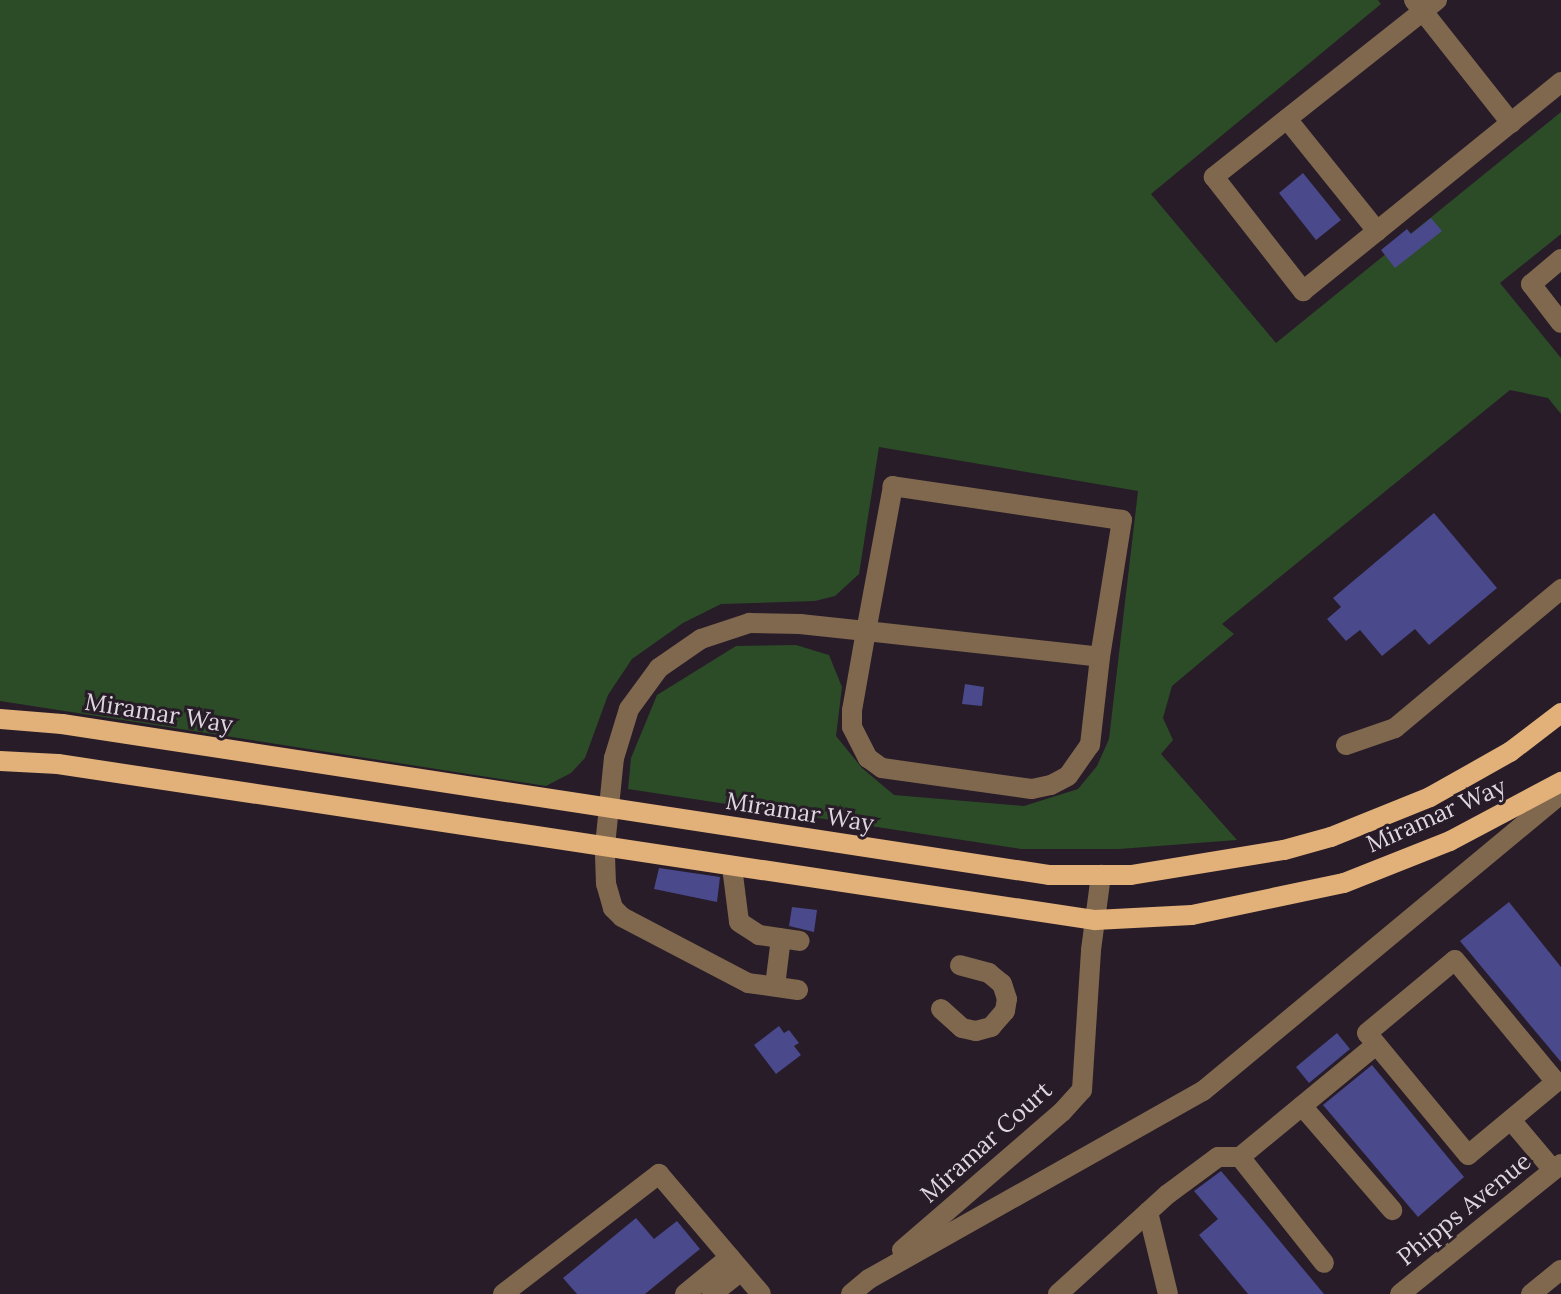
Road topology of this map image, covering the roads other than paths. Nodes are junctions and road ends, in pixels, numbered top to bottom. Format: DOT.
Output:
graph roads {
  1 [pos="1424,4"];
  2 [pos="1561,82"];
  3 [pos="1287,119"];
  4 [pos="1511,123"];
  5 [pos="1377,231"];
  6 [pos="1561,259"];
  7 [pos="1561,323"];
  8 [pos="1561,589"];
  9 [pos="866,631"];
  10 [pos="1100,657"];
  11 [pos="1561,713"];
  12 [pos="0,719"];
  13 [pos="1346,745"];
  14 [pos="0,761"];
  15 [pos="1561,782"];
  16 [pos="1561,794"];
  17 [pos="607,806"];
  18 [pos="605,846"];
  19 [pos="732,867"];
  20 [pos="1101,875"];
  21 [pos="1095,920"];
  22 [pos="960,965"];
  23 [pos="775,986"];
  24 [pos="798,990"];
  25 [pos="941,1009"];
  26 [pos="1376,1045"];
  27 [pos="1302,1106"];
  28 [pos="1511,1120"];
  29 [pos="1240,1157"];
  30 [pos="1557,1167"];
  31 [pos="1392,1210"];
  32 [pos="1148,1212"];
  33 [pos="1324,1263"];
  34 [pos="1561,1270"];
  35 [pos="744,1278"];
  36 [pos="875,1287"];
  37 [pos="503,1294"];
  38 [pos="685,1294"];
  39 [pos="697,1294"];
  40 [pos="712,1294"];
  41 [pos="851,1294"];
  42 [pos="1058,1294"];
  43 [pos="1168,1294"];
  44 [pos="1400,1294"];
  45 [pos="1531,1294"];
  1 -- 3 [label="street"];
  1 -- 4 [label="street"];
  2 -- 4 [label="street"];
  3 -- 5 [label="street"];
  3 -- 5 [label="street"];
  4 -- 5 [label="street"];
  6 -- 7 [label="street"];
  8 -- 13 [label="street"];
  9 -- 10 [label="street"];
  9 -- 10 [label="street"];
  9 -- 10 [label="street"];
  9 -- 17 [label="street"];
  11 -- 20 [label="main road, Miramar Way"];
  12 -- 17 [label="main road, Miramar Way"];
  14 -- 18 [label="main road, Miramar Way"];
  15 -- 21 [label="main road, Miramar Way"];
  16 -- 36 [label="street, Miramar Way"];
  17 -- 18 [label="street"];
  17 -- 20 [label="main road, Miramar Way"];
  18 -- 19 [label="main road, Miramar Way"];
  18 -- 23 [label="street"];
  19 -- 21 [label="main road, Miramar Way"];
  19 -- 23 [label="street"];
  20 -- 21 [label="street, Miramar Court"];
  21 -- 36 [label="street, Miramar Court"];
  22 -- 25 [label="street"];
  23 -- 24 [label="street"];
  26 -- 27 [label="street"];
  26 -- 28 [label="street"];
  26 -- 28 [label="street"];
  27 -- 29 [label="street"];
  27 -- 31 [label="street"];
  28 -- 30 [label="street"];
  29 -- 32 [label="street"];
  29 -- 33 [label="street"];
  30 -- 44 [label="street, Phipps Avenue"];
  32 -- 42 [label="street"];
  32 -- 43 [label="street"];
  34 -- 45 [label="street"];
  35 -- 37 [label="street"];
  35 -- 38 [label="street"];
  35 -- 39 [label="street"];
  35 -- 40 [label="street"];
  36 -- 41 [label="street, Miramar Way"];
}
